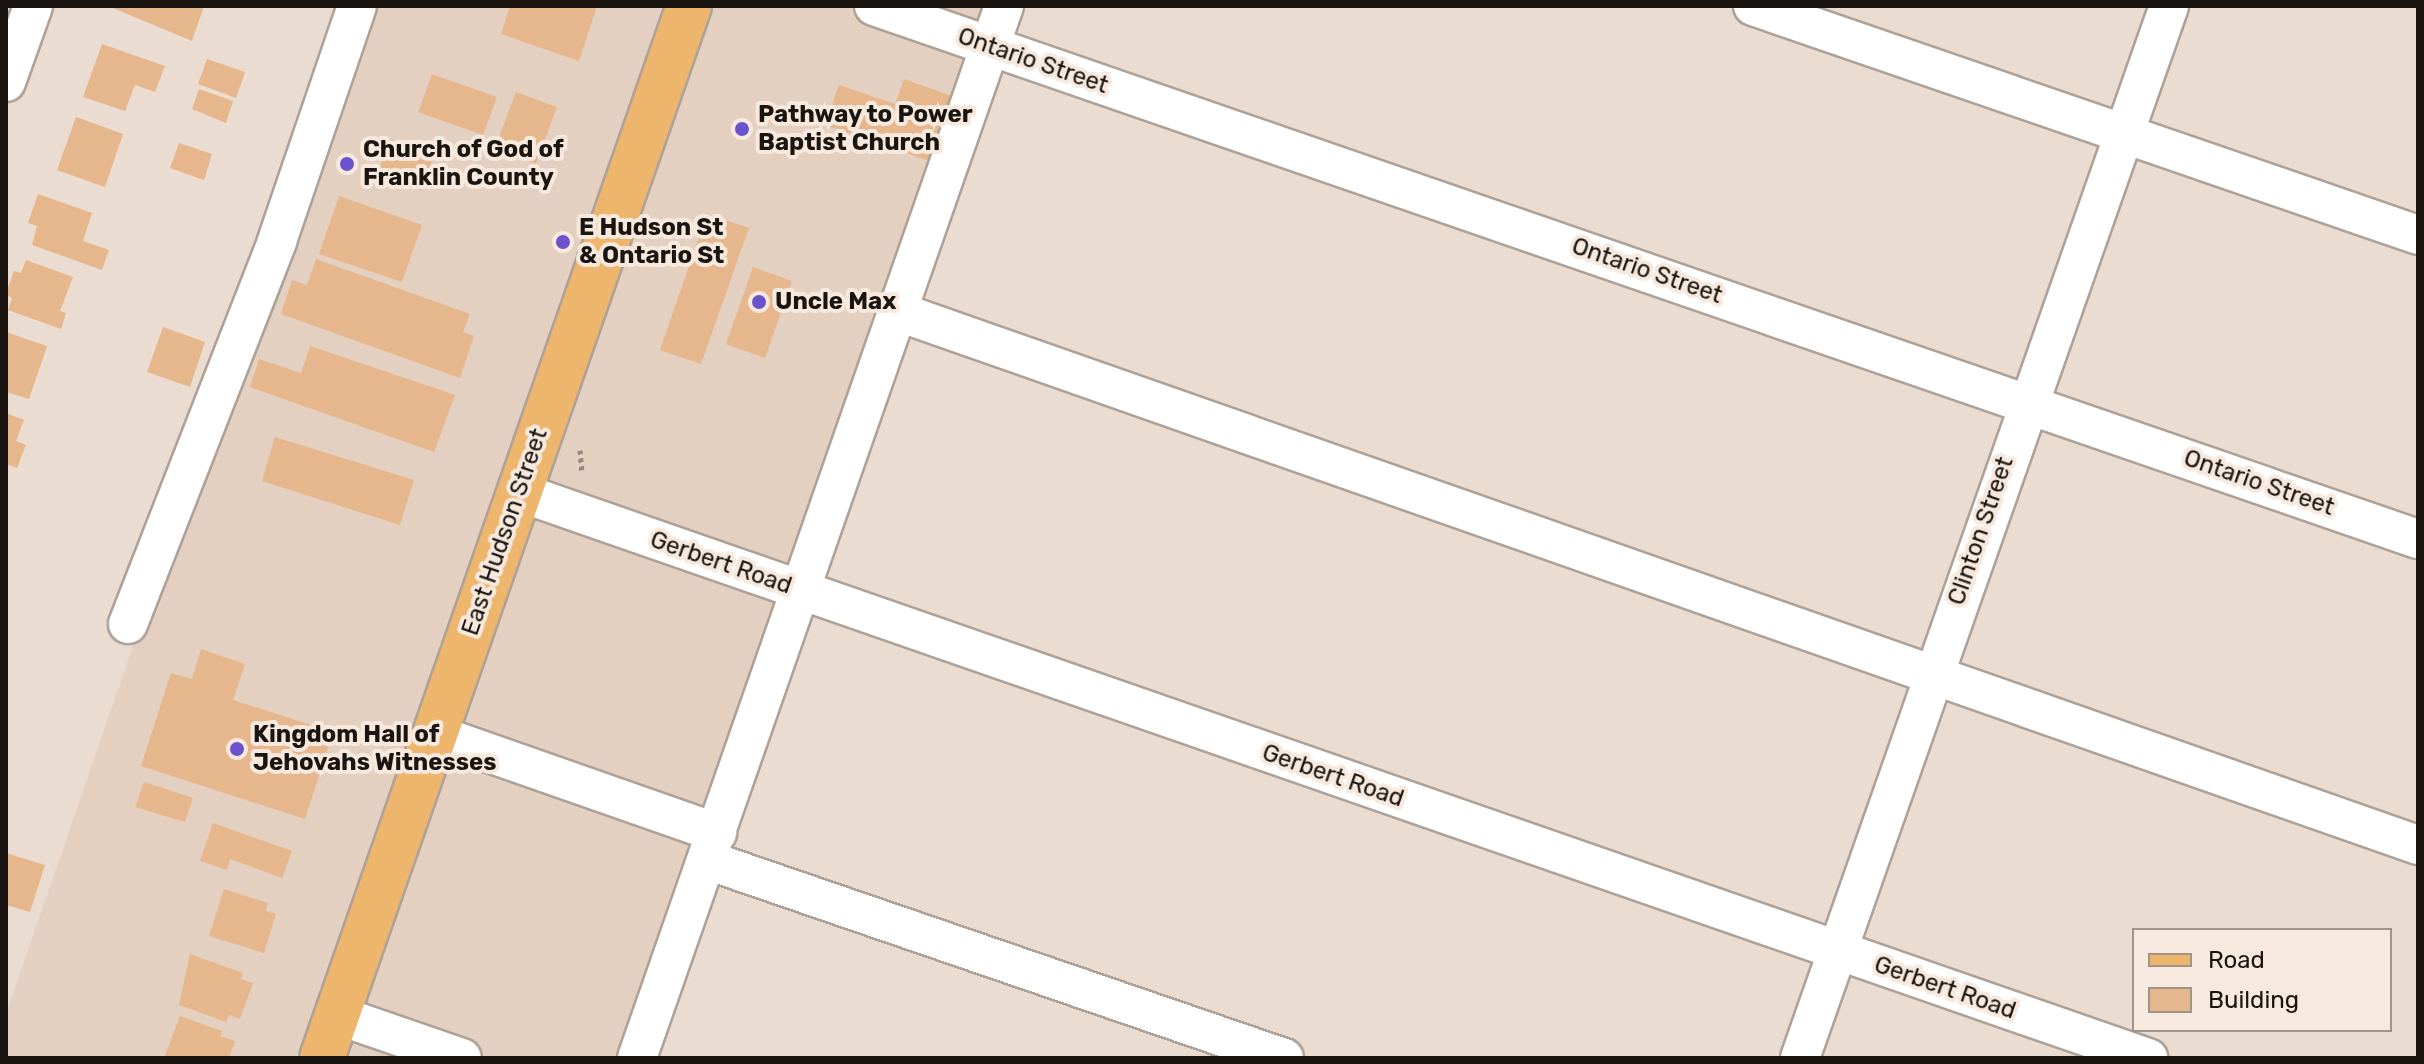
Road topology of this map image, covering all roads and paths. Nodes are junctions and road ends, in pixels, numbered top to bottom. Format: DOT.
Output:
graph roads {
  1 [pos="33,6"];
  2 [pos="357,6"];
  3 [pos="689,6"];
  4 [pos="874,6"];
  5 [pos="1004,6"];
  6 [pos="1753,6"];
  7 [pos="2169,6"];
  8 [pos="990,47"];
  9 [pos="6,82"];
  10 [pos="2127,134"];
  11 [pos="2418,235"];
  12 [pos="899,312"];
  13 [pos="2027,402"];
  14 [pos="519,492"];
  15 [pos="2418,539"];
  16 [pos="803,592"];
  17 [pos="128,624"];
  18 [pos="1930,675"];
  19 [pos="435,734"];
  20 [pos="2418,845"];
  21 [pos="712,847"];
  22 [pos="1837,951"];
  23 [pos="337,1015"];
  24 [pos="322,1058"];
  25 [pos="462,1058"];
  26 [pos="637,1058"];
  27 [pos="1284,1058"];
  28 [pos="1800,1058"];
  29 [pos="2148,1058"];
  1 -- 9 [label="street"];
  2 -- 17 [label="street"];
  3 -- 14 [label="main road, East Hudson Street"];
  4 -- 8 [label="street, Ontario Street"];
  5 -- 8 [label="street"];
  6 -- 10 [label="street"];
  7 -- 10 [label="street, Clinton Street"];
  8 -- 12 [label="street"];
  8 -- 13 [label="street, Ontario Street"];
  10 -- 11 [label="street"];
  10 -- 13 [label="street, Clinton Street"];
  12 -- 16 [label="street"];
  12 -- 18 [label="street"];
  13 -- 15 [label="street, Ontario Street"];
  13 -- 18 [label="street, Clinton Street"];
  14 -- 16 [label="street, Gerbert Road"];
  14 -- 19 [label="main road, East Hudson Street"];
  16 -- 21 [label="street"];
  16 -- 22 [label="street, Gerbert Road"];
  18 -- 20 [label="street"];
  18 -- 22 [label="street, Clinton Street"];
  19 -- 21 [label="street"];
  19 -- 23 [label="main road, East Hudson Street"];
  21 -- 26 [label="street"];
  21 -- 27 [label="street"];
  22 -- 28 [label="street, Clinton Street"];
  22 -- 29 [label="street, Gerbert Road"];
  23 -- 24 [label="main road, East Hudson Street"];
  23 -- 25 [label="street"];
}
